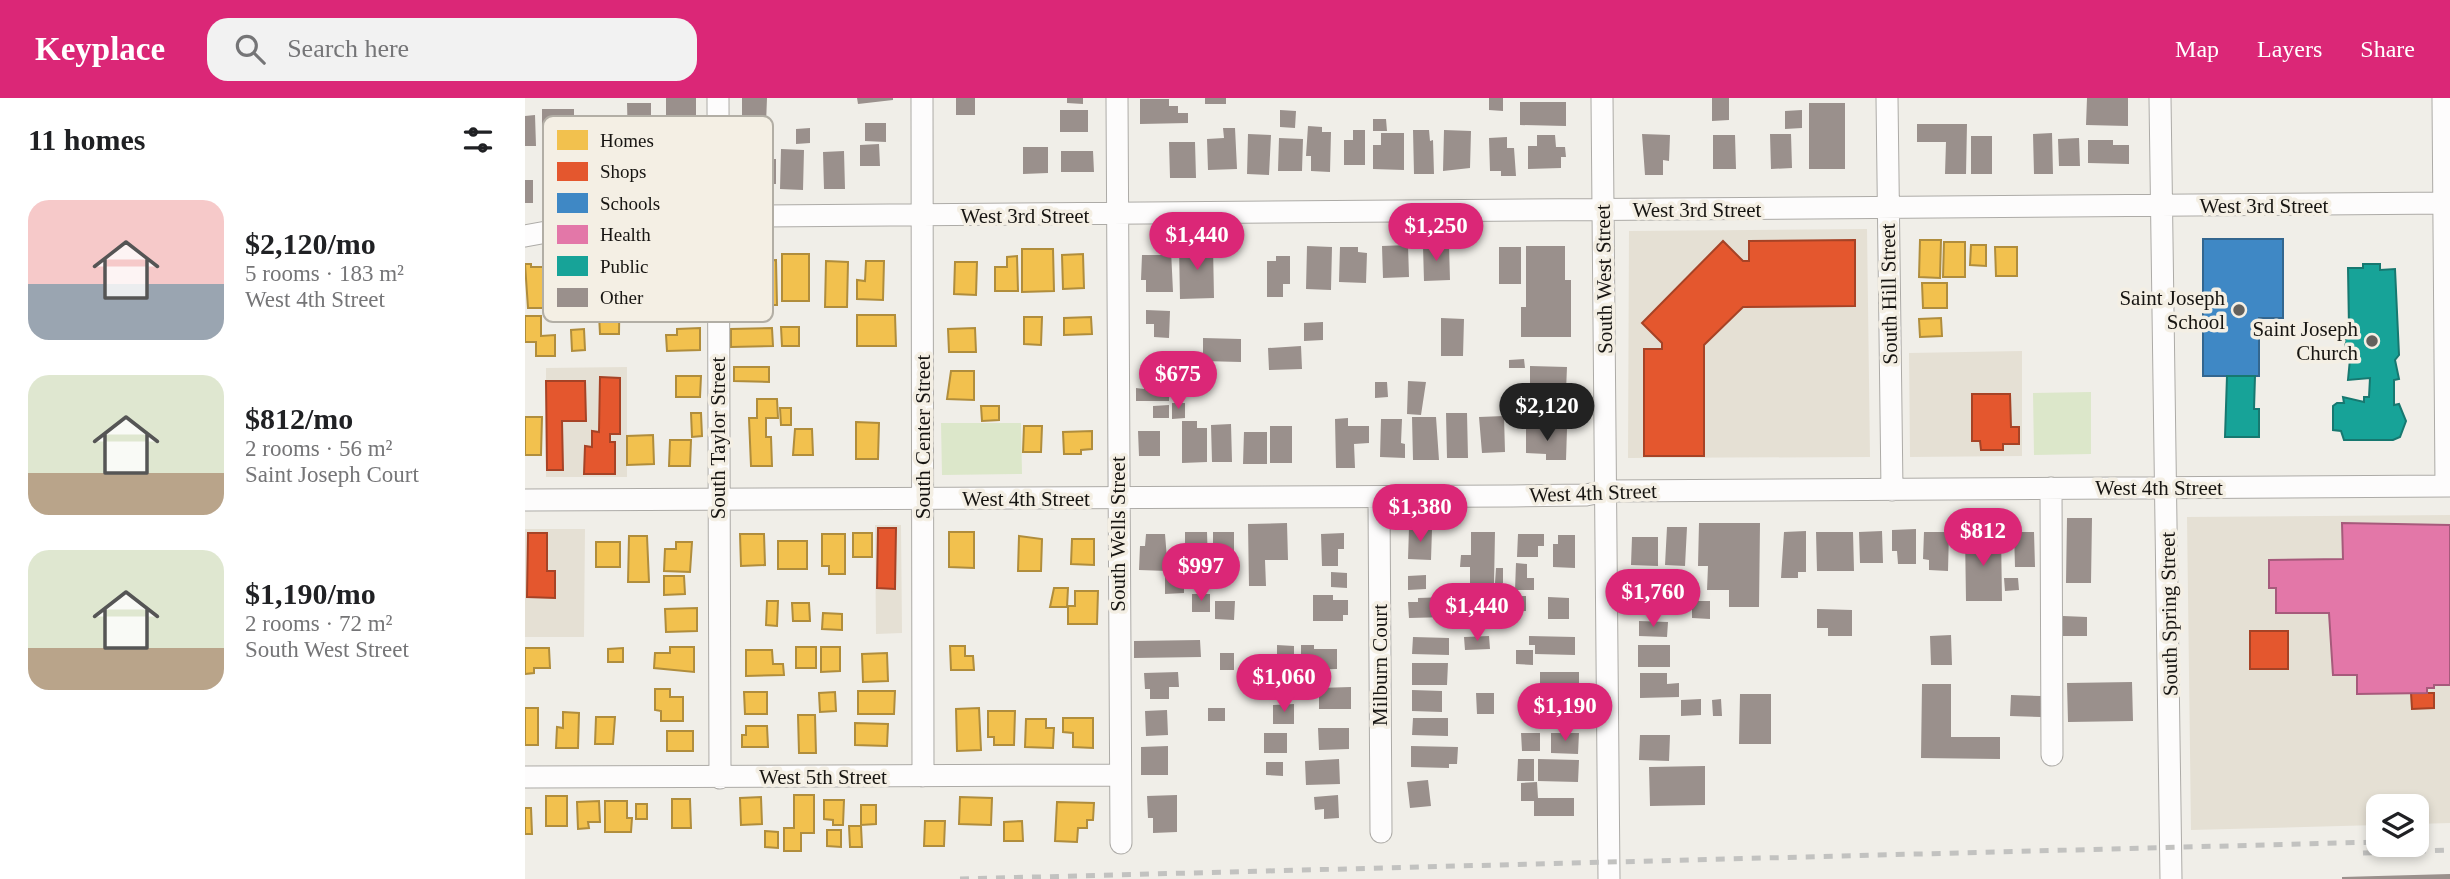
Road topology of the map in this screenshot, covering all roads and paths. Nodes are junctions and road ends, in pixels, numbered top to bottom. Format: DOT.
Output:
graph roads {
  1 [pos="718,98"];
  2 [pos="922,98"];
  3 [pos="1117,98"];
  4 [pos="1602,98"];
  5 [pos="1887,98"];
  6 [pos="2160,98"];
  7 [pos="2443,98"];
  8 [pos="718,116"];
  9 [pos="2448,204"];
  10 [pos="2161,206"];
  11 [pos="1888,208"];
  12 [pos="1604,210"];
  13 [pos="1116,215"];
  14 [pos="773,217"];
  15 [pos="923,217"];
  16 [pos="543,233"];
  17 [pos="525,236"];
  18 [pos="717,322"];
  19 [pos="2448,486"];
  20 [pos="2051,488"];
  21 [pos="2168,488"];
  22 [pos="1892,489"];
  23 [pos="1606,491"];
  24 [pos="1379,497"];
  25 [pos="718,499"];
  26 [pos="923,499"];
  27 [pos="1119,499"];
  28 [pos="525,500"];
  29 [pos="2052,755"];
  30 [pos="1120,775"];
  31 [pos="923,776"];
  32 [pos="525,777"];
  33 [pos="720,778"];
  34 [pos="1381,832"];
  35 [pos="1121,843"];
  36 [pos="1609,879"];
  37 [pos="2171,879"];
  1 -- 8 [label="street, South Taylor Street"];
  2 -- 15 [label="street, South Center Street"];
  3 -- 13 [label="street, South Wells Street"];
  4 -- 12 [label="street, South West Street"];
  5 -- 11 [label="street, South Hill Street"];
  6 -- 10 [label="street, South Spring Street"];
  7 -- 9 [label="street"];
  9 -- 10 [label="street, West 3rd Street"];
  9 -- 19 [label="street"];
  10 -- 11 [label="street, West 3rd Street"];
  10 -- 21 [label="street, South Spring Street"];
  11 -- 12 [label="street, West 3rd Street"];
  11 -- 22 [label="street, South Hill Street"];
  12 -- 13 [label="street, West 3rd Street"];
  12 -- 23 [label="street, South West Street"];
  13 -- 15 [label="street, West 3rd Street"];
  13 -- 27 [label="street, South Wells Street"];
  14 -- 15 [label="street, West 3rd Street"];
  15 -- 26 [label="street, South Center Street"];
  16 -- 17 [label="street, West 3rd Street"];
  18 -- 25 [label="street, South Taylor Street"];
  19 -- 21 [label="street, West 4th Street"];
  20 -- 21 [label="street, West 4th Street"];
  20 -- 22 [label="street, West 4th Street"];
  20 -- 29 [label="street"];
  21 -- 37 [label="street, South Spring Street"];
  22 -- 23 [label="street, West 4th Street"];
  23 -- 24 [label="street, West 4th Street"];
  23 -- 36 [label="street, South West Street"];
  24 -- 27 [label="street, West 4th Street"];
  24 -- 34 [label="street, Milburn Court"];
  25 -- 26 [label="street, West 4th Street"];
  25 -- 28 [label="street, West 4th Street"];
  25 -- 33 [label="street, South Taylor Street"];
  26 -- 27 [label="street, West 4th Street"];
  26 -- 31 [label="street, South Center Street"];
  27 -- 30 [label="street, South Wells Street"];
  30 -- 31 [label="street, West 5th Street"];
  30 -- 35 [label="street, South Wells Street"];
  31 -- 33 [label="street, West 5th Street"];
  32 -- 33 [label="street, West 5th Street"];
}
